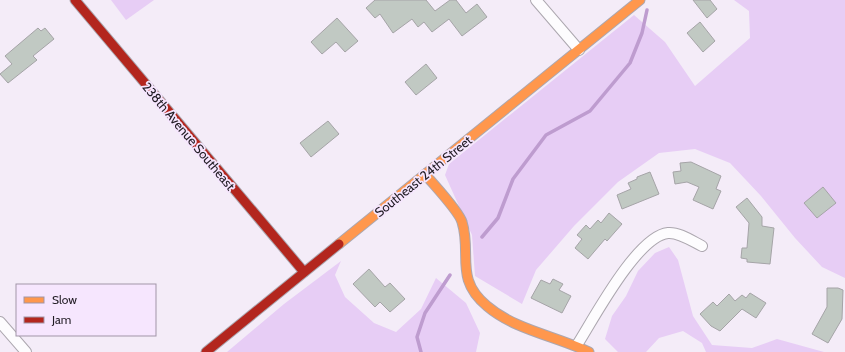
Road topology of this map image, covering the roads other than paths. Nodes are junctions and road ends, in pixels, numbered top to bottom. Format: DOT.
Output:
graph roads {
  1 [pos="75,0"];
  2 [pos="536,0"];
  3 [pos="640,0"];
  4 [pos="579,50"];
  5 [pos="425,174"];
  6 [pos="702,246"];
  7 [pos="304,272"];
  8 [pos="0,322"];
  9 [pos="577,345"];
  10 [pos="26,352"];
  11 [pos="206,352"];
  12 [pos="588,352"];
  1 -- 7 [label="street, 238th Avenue Southeast"];
  2 -- 4 [label="street"];
  3 -- 4 [label="street, Southeast 24th Street"];
  4 -- 5 [label="street, Southeast 24th Street"];
  5 -- 7 [label="street, Southeast 24th Street"];
  5 -- 9 [label="street"];
  6 -- 9 [label="street"];
  7 -- 11 [label="street, Southeast 24th Street"];
  8 -- 10 [label="street"];
  9 -- 12 [label="street"];
}
